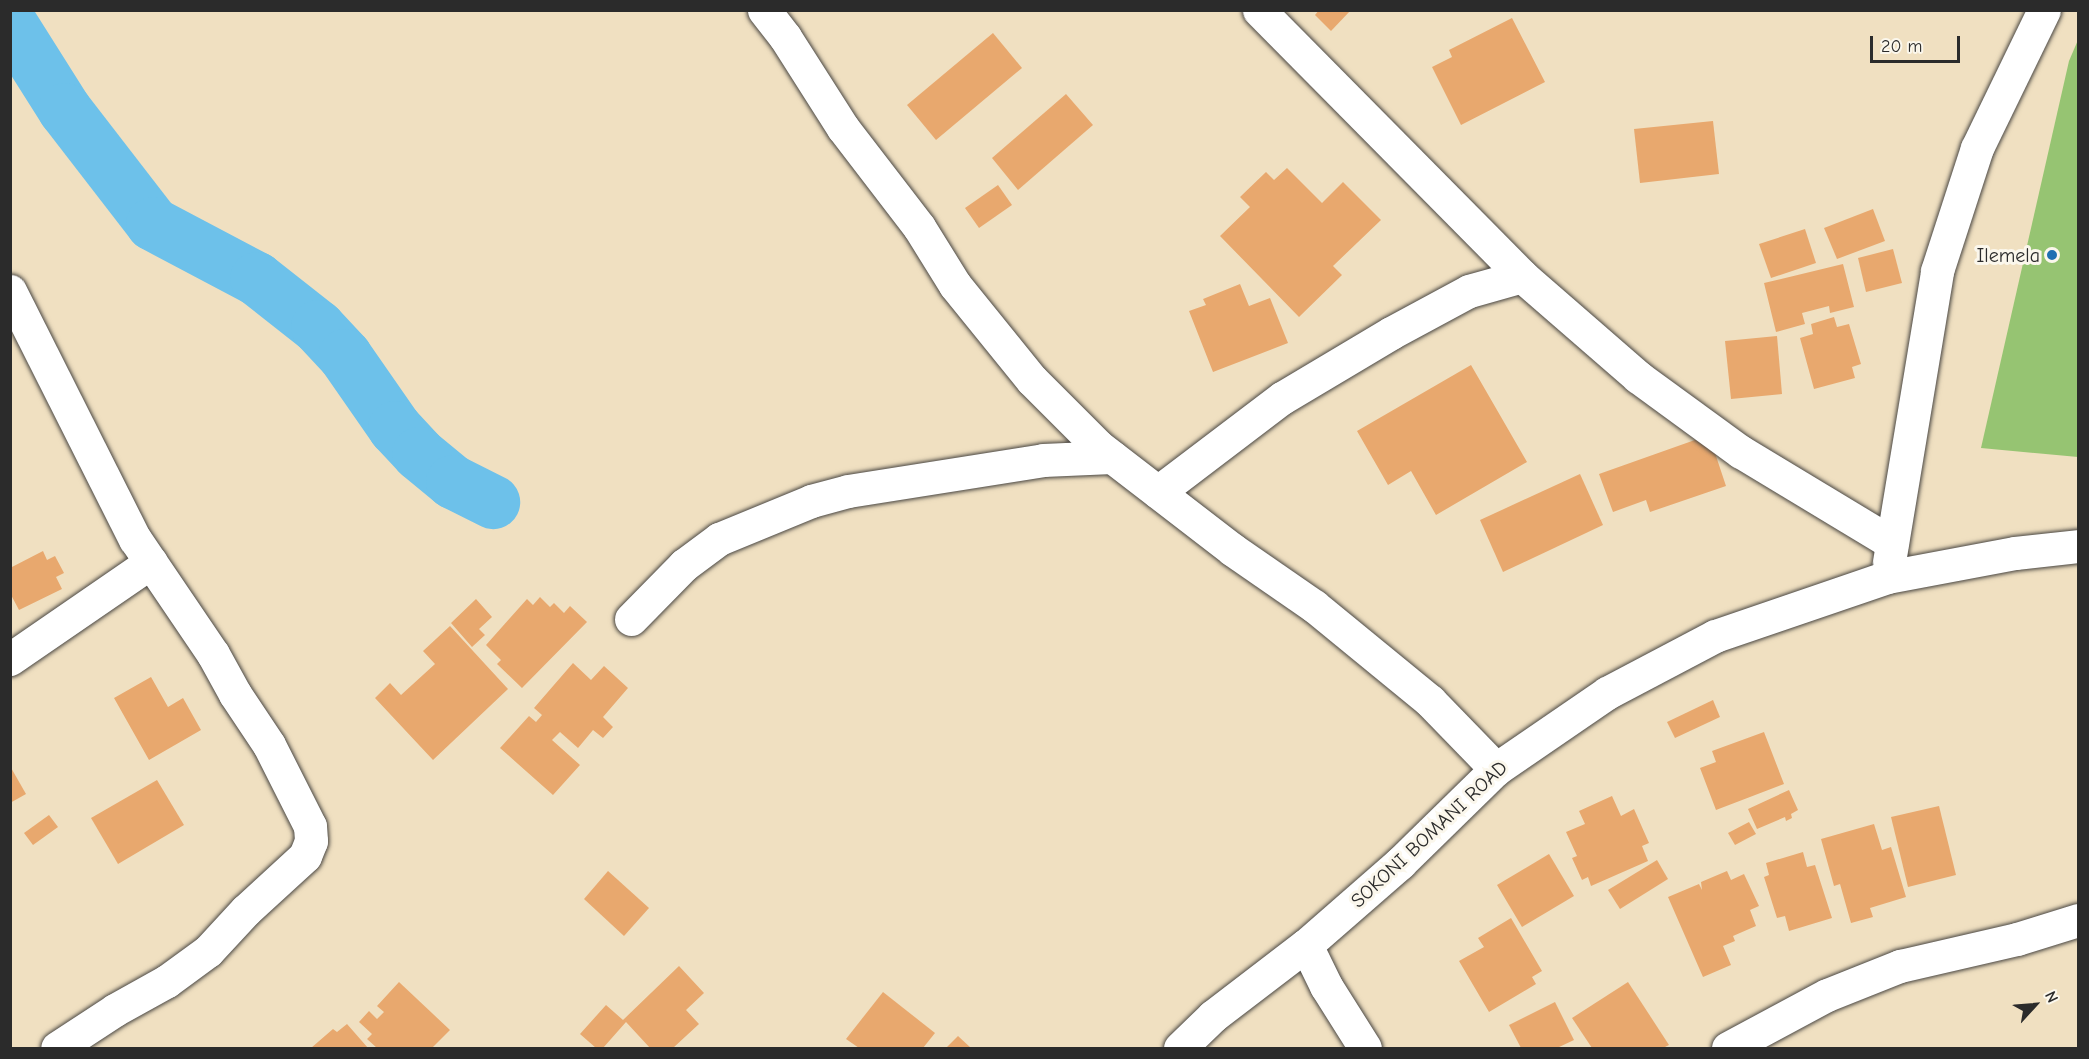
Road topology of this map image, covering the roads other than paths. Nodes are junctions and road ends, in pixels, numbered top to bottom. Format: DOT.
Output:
graph roads {
  1 [pos="764,10"];
  2 [pos="1259,10"];
  3 [pos="2044,10"];
  4 [pos="1485,239"];
  5 [pos="1522,276"];
  6 [pos="10,291"];
  7 [pos="1469,291"];
  8 [pos="1112,457"];
  9 [pos="1158,492"];
  10 [pos="1892,543"];
  11 [pos="2079,546"];
  12 [pos="151,562"];
  13 [pos="1887,576"];
  14 [pos="631,619"];
  15 [pos="10,659"];
  16 [pos="1496,769"];
  17 [pos="2079,920"];
  18 [pos="1306,945"];
  19 [pos="57,1048"];
  20 [pos="1180,1048"];
  21 [pos="1365,1048"];
  22 [pos="1728,1048"];
  1 -- 8 [label="street"];
  2 -- 4 [label="street"];
  3 -- 10 [label="street"];
  4 -- 5 [label="street"];
  4 -- 7 [label="street"];
  5 -- 7 [label="street"];
  5 -- 10 [label="street"];
  6 -- 12 [label="street"];
  7 -- 9 [label="street"];
  8 -- 9 [label="street"];
  8 -- 14 [label="street"];
  9 -- 16 [label="street"];
  10 -- 13 [label="street"];
  11 -- 13 [label="street, SOKONI BOMANI ROAD"];
  12 -- 15 [label="street"];
  12 -- 19 [label="street"];
  13 -- 16 [label="street, SOKONI BOMANI ROAD"];
  16 -- 18 [label="street, SOKONI BOMANI ROAD"];
  17 -- 22 [label="street"];
  18 -- 20 [label="street, SOKONI BOMANI ROAD"];
  18 -- 21 [label="street"];
}
